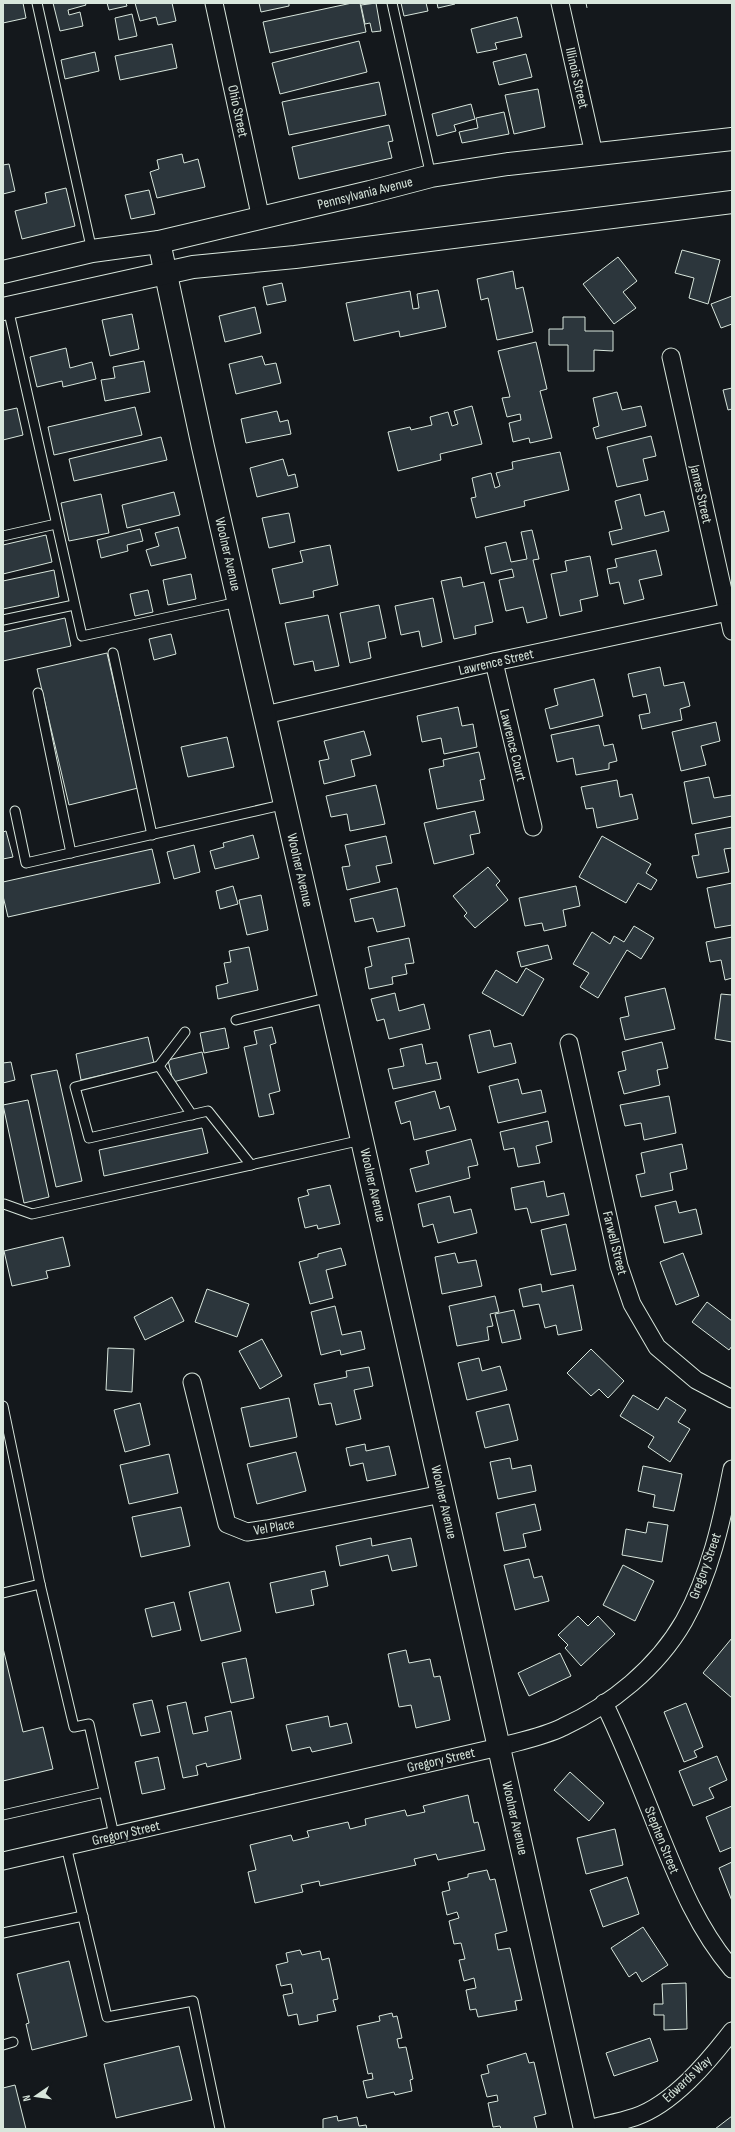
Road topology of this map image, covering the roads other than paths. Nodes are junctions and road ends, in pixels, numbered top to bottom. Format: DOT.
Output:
graph roads {
  1 [pos="37,3"];
  2 [pos="214,3"];
  3 [pos="392,3"];
  4 [pos="560,3"];
  5 [pos="732,139"];
  6 [pos="594,154"];
  7 [pos="431,176"];
  8 [pos="732,202"];
  9 [pos="261,219"];
  10 [pos="159,242"];
  11 [pos="92,251"];
  12 [pos="3,272"];
  13 [pos="165,274"];
  14 [pos="6,309"];
  15 [pos="671,357"];
  16 [pos="56,524"];
  17 [pos="3,536"];
  18 [pos="239,602"];
  19 [pos="74,605"];
  20 [pos="728,612"];
  21 [pos="3,620"];
  22 [pos="732,631"];
  23 [pos="113,653"];
  24 [pos="494,662"];
  25 [pos="38,693"];
  26 [pos="265,715"];
  27 [pos="286,804"];
  28 [pos="15,811"];
  29 [pos="533,827"];
  30 [pos="152,835"];
  31 [pos="71,853"];
  32 [pos="330,997"];
  33 [pos="236,1020"];
  34 [pos="185,1032"];
  35 [pos="568,1043"];
  36 [pos="159,1066"];
  37 [pos="192,1114"];
  38 [pos="362,1140"];
  39 [pos="251,1165"];
  40 [pos="3,1202"];
  41 [pos="192,1382"];
  42 [pos="732,1399"];
  43 [pos="3,1406"];
  44 [pos="732,1469"];
  45 [pos="442,1494"];
  46 [pos="728,1509"];
  47 [pos="40,1584"];
  48 [pos="3,1593"];
  49 [pos="604,1703"];
  50 [pos="499,1747"];
  51 [pos="104,1792"];
  52 [pos="3,1814"];
  53 [pos="114,1835"];
  54 [pos="66,1846"];
  55 [pos="3,1861"];
  56 [pos="83,1916"];
  57 [pos="3,1933"];
  58 [pos="732,1969"];
  59 [pos="732,2031"];
  60 [pos="14,2042"];
  61 [pos="3,2045"];
  62 [pos="220,2129"];
  63 [pos="587,2129"];
  1 -- 11 [label="lane"];
  2 -- 9 [label="street, Ohio Street"];
  3 -- 7 [label="lane"];
  4 -- 6 [label="street, Illinois Street"];
  5 -- 6 [label="street, Pennsylvania Avenue"];
  6 -- 7 [label="street, Pennsylvania Avenue"];
  7 -- 9 [label="street, Pennsylvania Avenue"];
  8 -- 13 [label="street"];
  9 -- 10 [label="street, Pennsylvania Avenue"];
  10 -- 11 [label="street, Pennsylvania Avenue"];
  10 -- 13 [label="street, Woolner Avenue"];
  11 -- 12 [label="street, Pennsylvania Avenue"];
  13 -- 14 [label="street"];
  13 -- 18 [label="street, Woolner Avenue"];
  14 -- 16 [label="lane"];
  15 -- 20 [label="street, James Street"];
  16 -- 17 [label="lane"];
  16 -- 19 [label="lane"];
  18 -- 19 [label="lane"];
  18 -- 26 [label="street, Woolner Avenue"];
  19 -- 21 [label="lane"];
  20 -- 22 [label="street, James Street"];
  20 -- 24 [label="street, Lawrence Street"];
  23 -- 30 [label="lane"];
  24 -- 26 [label="street, Lawrence Street"];
  24 -- 29 [label="street, Lawrence Court"];
  25 -- 31 [label="lane"];
  26 -- 27 [label="street, Woolner Avenue"];
  27 -- 30 [label="lane"];
  27 -- 32 [label="street, Woolner Avenue"];
  28 -- 31 [label="lane"];
  30 -- 31 [label="lane"];
  32 -- 33 [label="lane"];
  32 -- 38 [label="street, Woolner Avenue"];
  34 -- 36 [label="lane"];
  35 -- 42 [label="street, Farwell Street"];
  36 -- 37 [label="lane"];
  36 -- 37 [label="lane"];
  37 -- 39 [label="lane"];
  38 -- 39 [label="lane"];
  38 -- 45 [label="street, Woolner Avenue"];
  39 -- 40 [label="lane"];
  41 -- 45 [label="street, Vel Place"];
  43 -- 47 [label="lane"];
  44 -- 46 [label="street, Gregory Street"];
  45 -- 50 [label="street, Woolner Avenue"];
  46 -- 49 [label="street, Gregory Street"];
  47 -- 48 [label="lane"];
  47 -- 51 [label="lane"];
  49 -- 50 [label="street, Gregory Street"];
  49 -- 58 [label="street, Stephen Street"];
  50 -- 53 [label="street, Gregory Street"];
  50 -- 63 [label="street, Woolner Avenue"];
  51 -- 52 [label="lane"];
  51 -- 53 [label="lane"];
  53 -- 54 [label="street, Gregory Street"];
  54 -- 55 [label="street, Gregory Street"];
  54 -- 56 [label="lane"];
  56 -- 57 [label="lane"];
  56 -- 62 [label="lane"];
  59 -- 63 [label="street, Edwards Way"];
  60 -- 61 [label="lane"];
}
